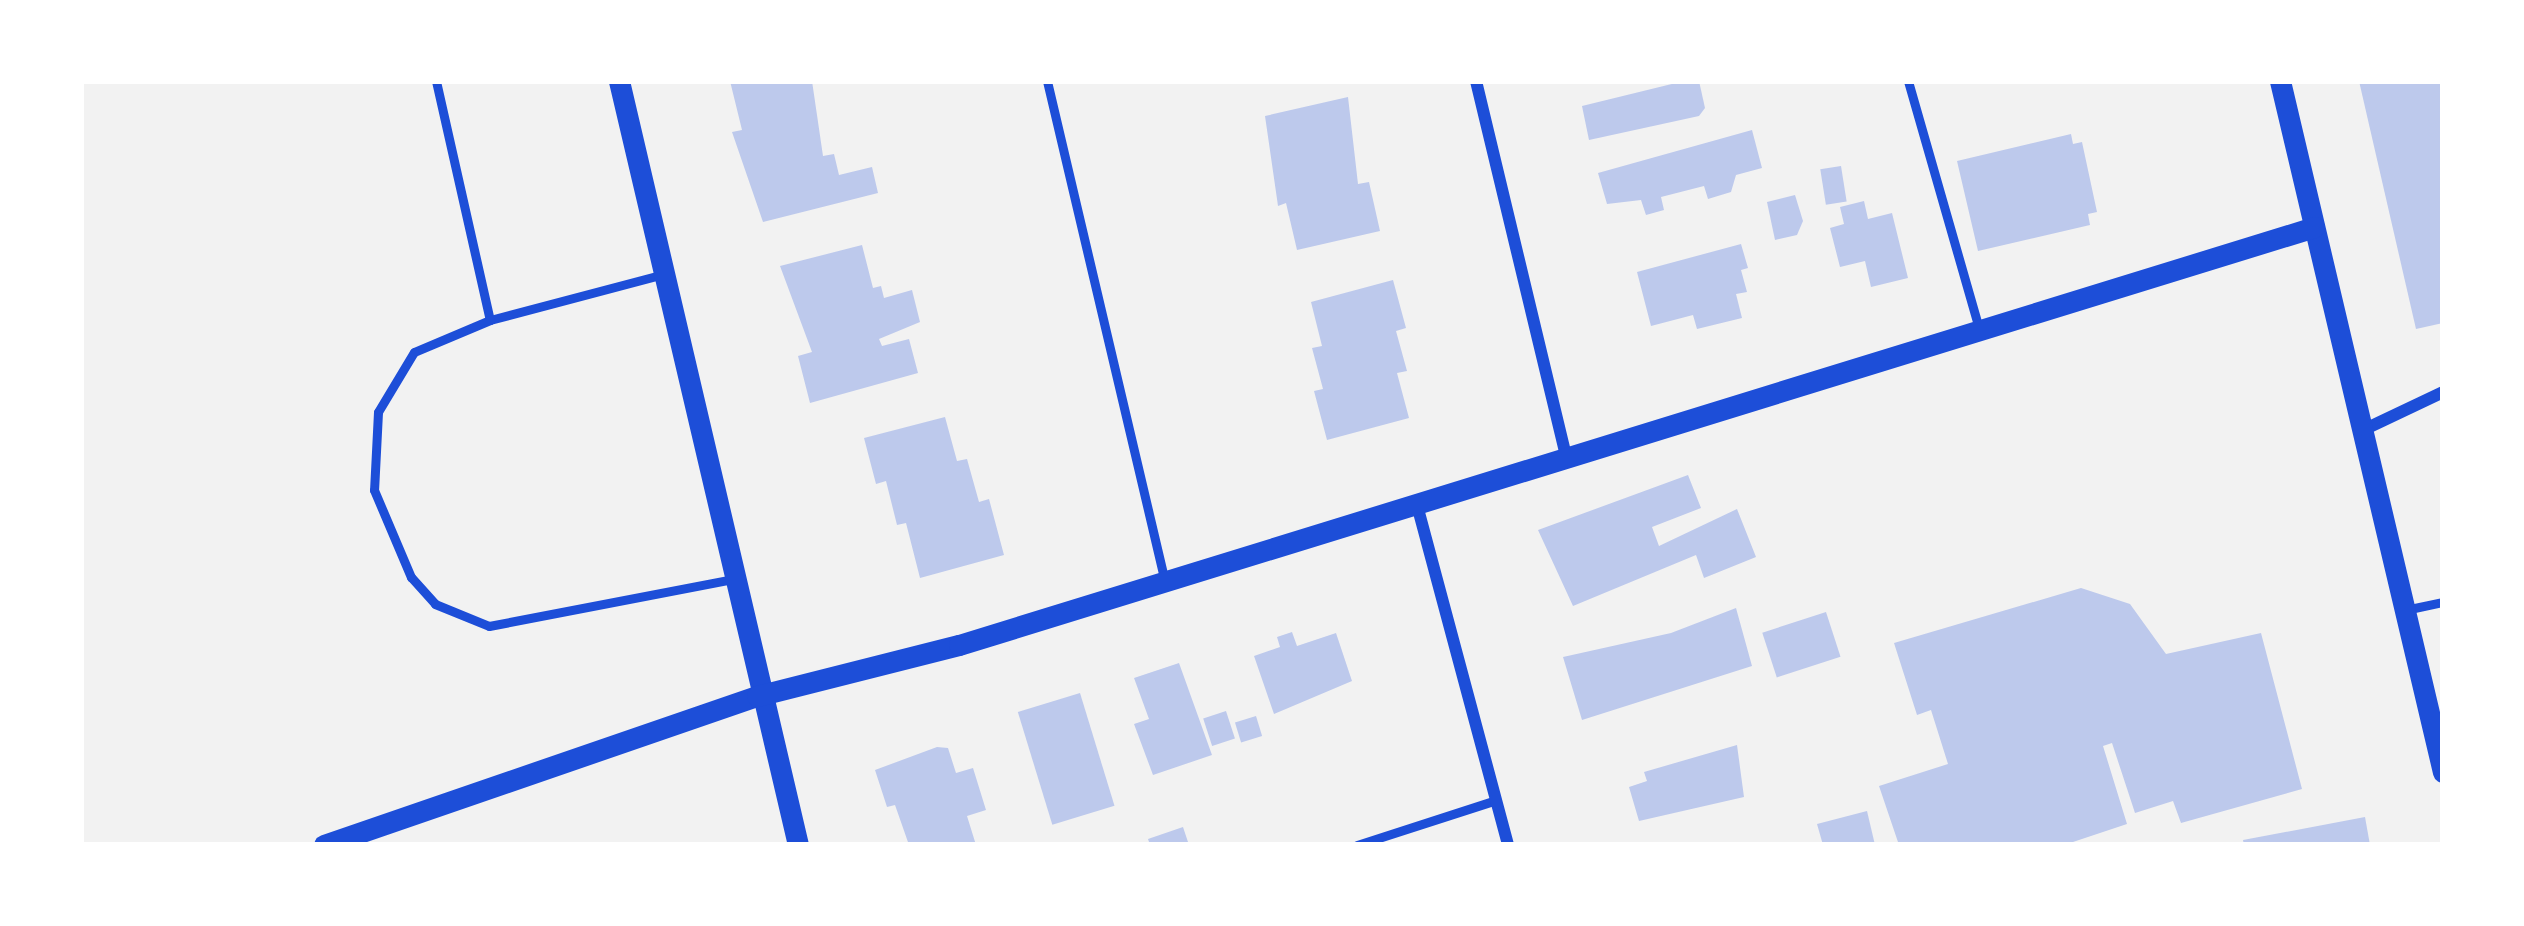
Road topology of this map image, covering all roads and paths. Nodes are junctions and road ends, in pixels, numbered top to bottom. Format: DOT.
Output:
graph roads {
  1 [pos="436,81"];
  2 [pos="619,81"];
  3 [pos="1047,81"];
  4 [pos="1476,81"];
  5 [pos="1908,81"];
  6 [pos="2280,81"];
  7 [pos="2314,227"];
  8 [pos="664,274"];
  9 [pos="490,320"];
  10 [pos="1979,329"];
  11 [pos="2443,392"];
  12 [pos="2361,431"];
  13 [pos="1565,456"];
  14 [pos="1417,505"];
  15 [pos="733,579"];
  16 [pos="1166,583"];
  17 [pos="2443,602"];
  18 [pos="2405,610"];
  19 [pos="758,696"];
  20 [pos="2443,772"];
  21 [pos="1496,800"];
  22 [pos="324,845"];
  23 [pos="798,845"];
  24 [pos="1357,845"];
  25 [pos="1508,845"];
  1 -- 9 [label="lane"];
  2 -- 8 [label="street"];
  3 -- 16 [label="lane"];
  4 -- 13 [label="street"];
  5 -- 10 [label="lane"];
  6 -- 7 [label="street"];
  7 -- 10 [label="street"];
  7 -- 12 [label="street"];
  8 -- 9 [label="lane"];
  8 -- 15 [label="street"];
  9 -- 15 [label="lane"];
  10 -- 13 [label="street"];
  11 -- 12 [label="street"];
  12 -- 18 [label="street"];
  13 -- 14 [label="street"];
  14 -- 16 [label="street"];
  14 -- 21 [label="street"];
  15 -- 19 [label="street"];
  16 -- 19 [label="street"];
  17 -- 18 [label="lane"];
  18 -- 20 [label="street"];
  19 -- 22 [label="street"];
  19 -- 23 [label="street"];
  21 -- 24 [label="lane"];
  21 -- 25 [label="street"];
}
